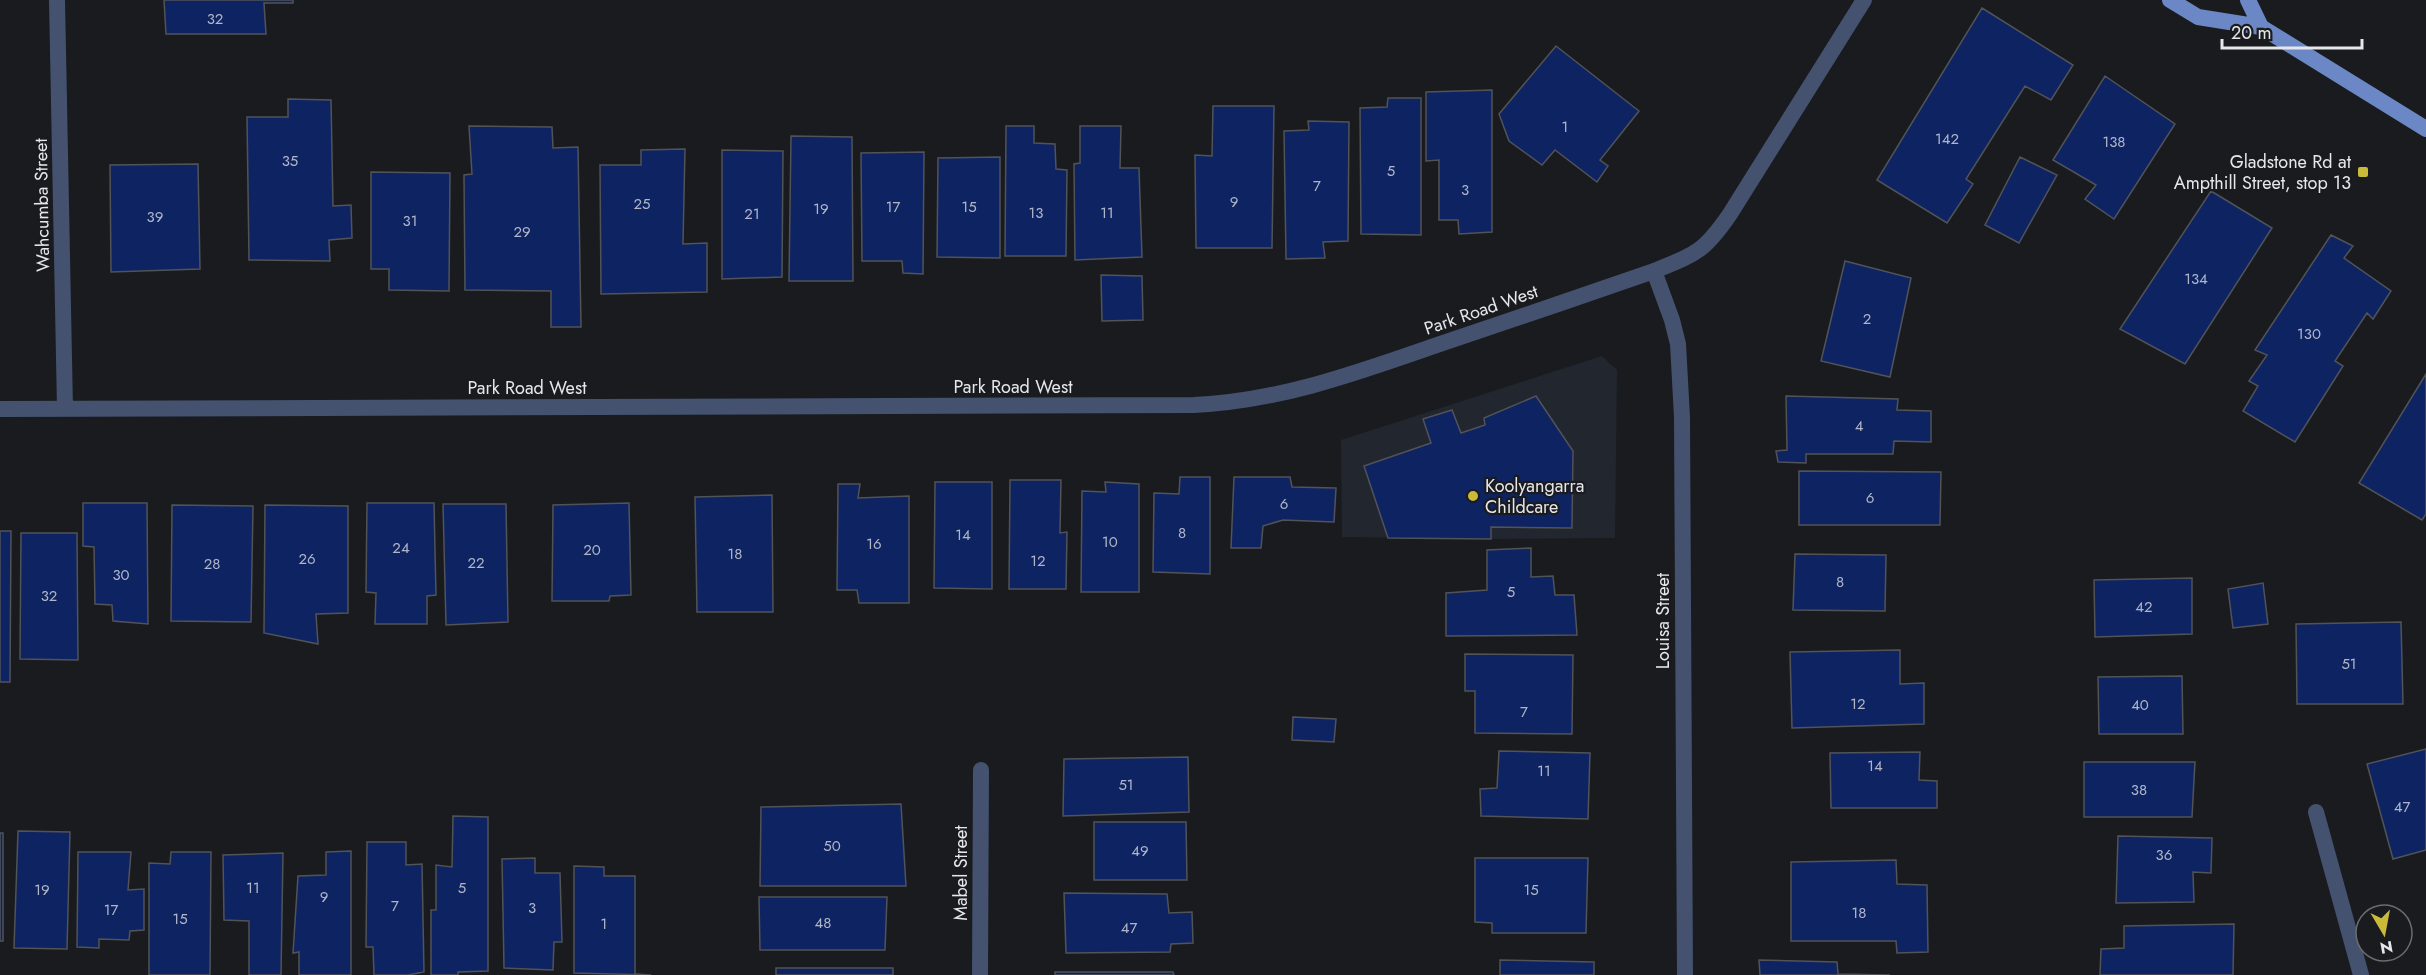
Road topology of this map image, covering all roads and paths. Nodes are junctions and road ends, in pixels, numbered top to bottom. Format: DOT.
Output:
graph roads {
  1 [pos="57,0"];
  2 [pos="1864,0"];
  3 [pos="2170,0"];
  4 [pos="2248,0"];
  5 [pos="2261,27"];
  6 [pos="2426,129"];
  7 [pos="1654,271"];
  8 [pos="0,409"];
  9 [pos="65,409"];
  10 [pos="981,770"];
  11 [pos="2316,812"];
  12 [pos="980,975"];
  13 [pos="1685,975"];
  14 [pos="2361,975"];
  1 -- 9 [label="street, Wahcumba Street"];
  2 -- 7 [label="street, Park Road West"];
  3 -- 5 [label="main road"];
  4 -- 5 [label="main road"];
  5 -- 6 [label="main road"];
  7 -- 9 [label="street, Park Road West"];
  7 -- 13 [label="street, Louisa Street"];
  8 -- 9 [label="street, Park Road West"];
  10 -- 12 [label="street, Mabel Street"];
  11 -- 14 [label="street"];
}
